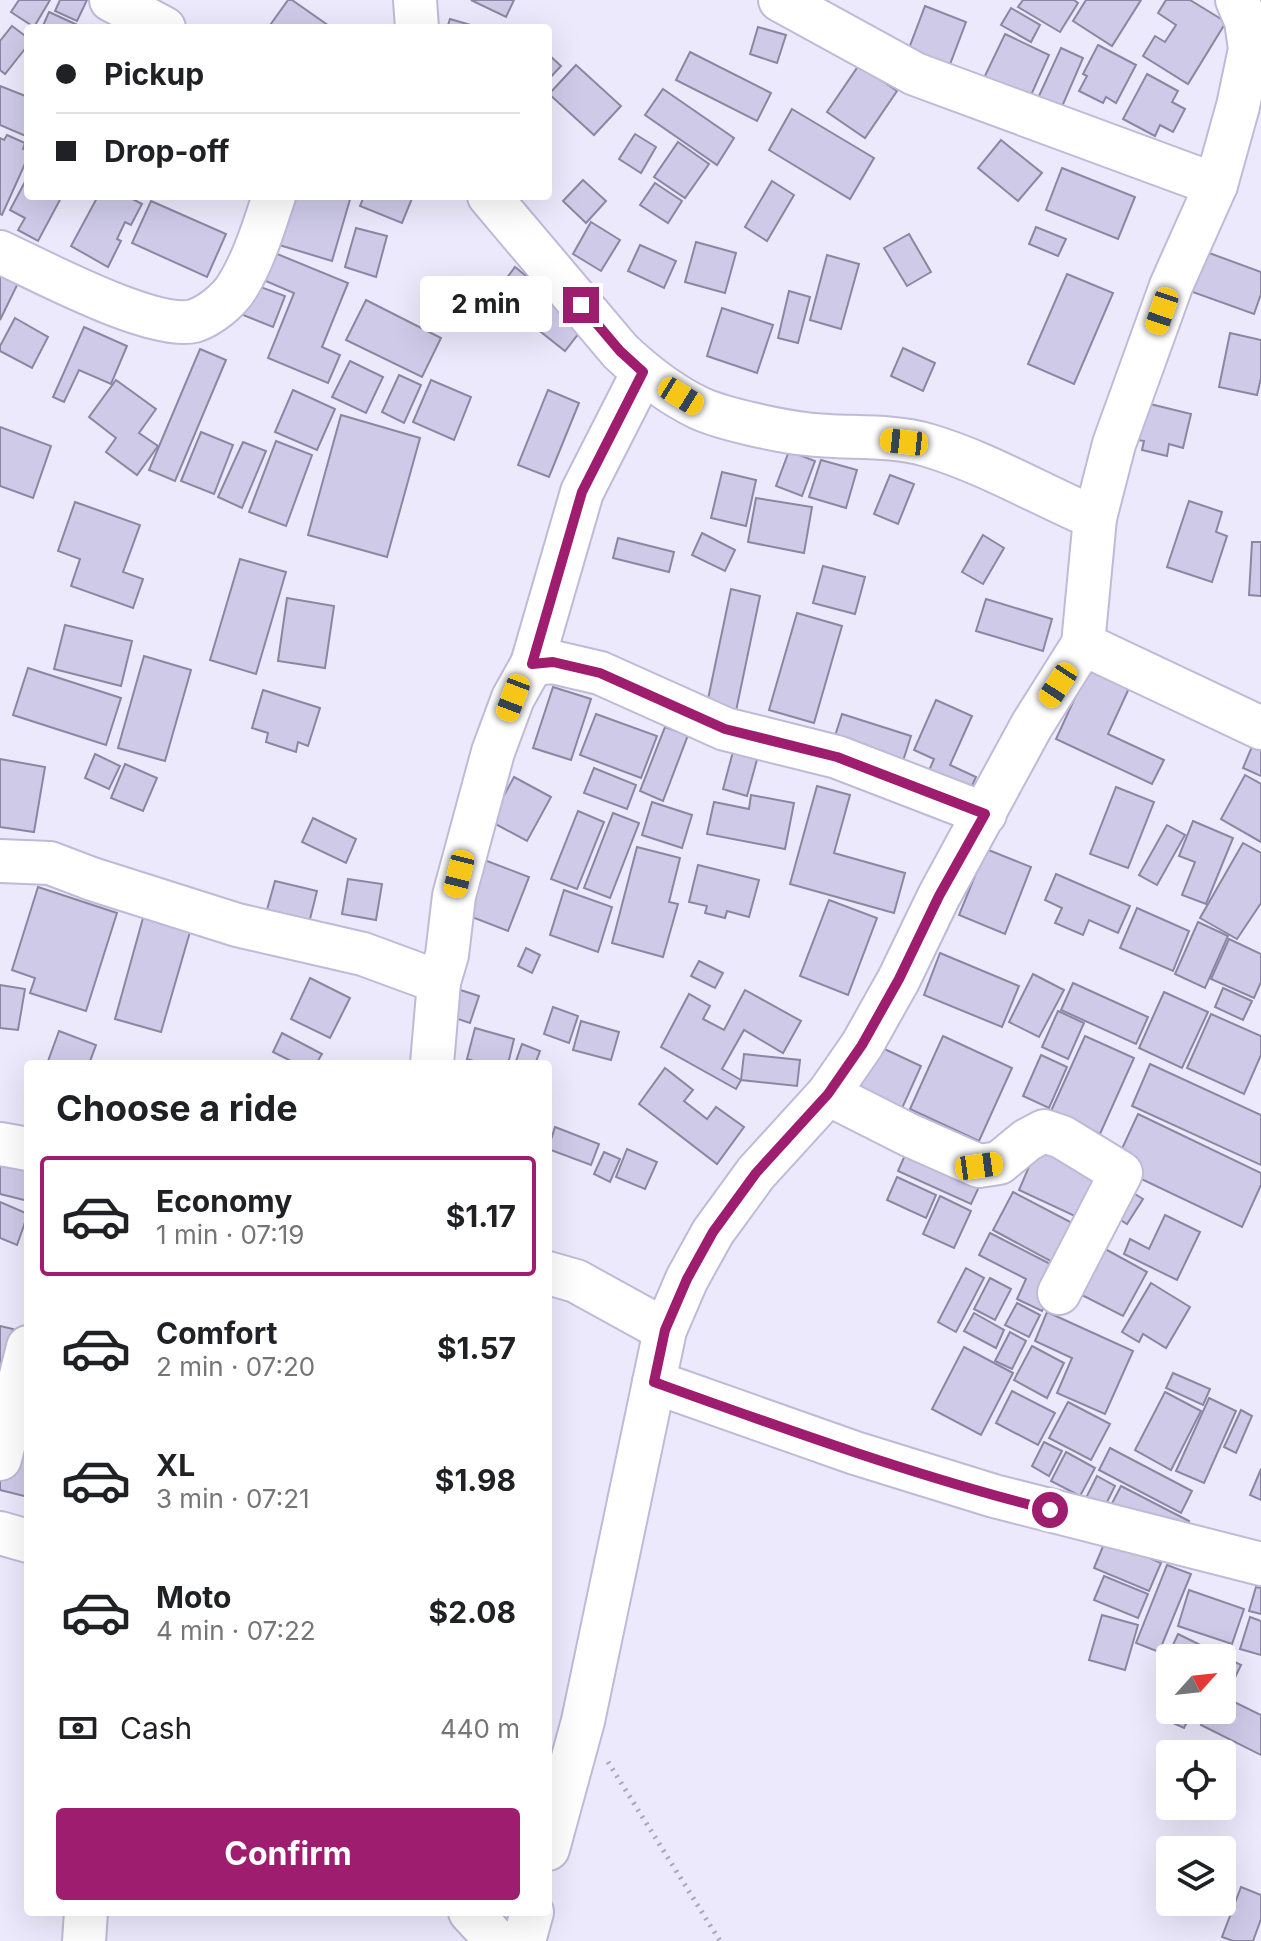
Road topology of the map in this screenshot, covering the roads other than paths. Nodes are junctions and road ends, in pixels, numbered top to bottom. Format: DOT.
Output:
graph roads {
  1 [pos="111,0"];
  2 [pos="415,0"];
  3 [pos="780,0"];
  4 [pos="1237,0"];
  5 [pos="156,24"];
  6 [pos="417,24"];
  7 [pos="1216,185"];
  8 [pos="273,200"];
  9 [pos="492,200"];
  10 [pos="0,252"];
  11 [pos="643,372"];
  12 [pos="1095,518"];
  13 [pos="1083,644"];
  14 [pos="532,664"];
  15 [pos="1261,728"];
  16 [pos="985,814"];
  17 [pos="0,861"];
  18 [pos="439,982"];
  19 [pos="432,1060"];
  20 [pos="828,1094"];
  21 [pos="0,1144"];
  22 [pos="24,1148"];
  23 [pos="552,1274"];
  24 [pos="1059,1293"];
  25 [pos="665,1330"];
  26 [pos="24,1363"];
  27 [pos="654,1382"];
  28 [pos="0,1459"];
  29 [pos="0,1533"];
  30 [pos="24,1540"];
  31 [pos="1261,1564"];
  32 [pos="552,1834"];
  33 [pos="86,1916"];
  34 [pos="474,1916"];
  35 [pos="531,1916"];
  36 [pos="84,1941"];
  37 [pos="497,1941"];
  38 [pos="524,1941"];
  1 -- 5 [label="street"];
  2 -- 6 [label="street"];
  3 -- 7 [label="street"];
  4 -- 7 [label="street"];
  7 -- 12 [label="street"];
  8 -- 10 [label="street"];
  9 -- 11 [label="street"];
  11 -- 12 [label="street"];
  11 -- 14 [label="street"];
  12 -- 13 [label="street"];
  13 -- 15 [label="street"];
  13 -- 16 [label="street"];
  14 -- 16 [label="street"];
  14 -- 18 [label="street"];
  16 -- 20 [label="street"];
  17 -- 18 [label="street"];
  18 -- 19 [label="street"];
  20 -- 24 [label="street"];
  20 -- 25 [label="street"];
  21 -- 22 [label="street"];
  23 -- 25 [label="street"];
  25 -- 27 [label="street"];
  26 -- 28 [label="street"];
  27 -- 31 [label="street"];
  27 -- 32 [label="street"];
  29 -- 30 [label="street"];
  33 -- 36 [label="street"];
  34 -- 37 [label="street"];
  35 -- 38 [label="street"];
}
